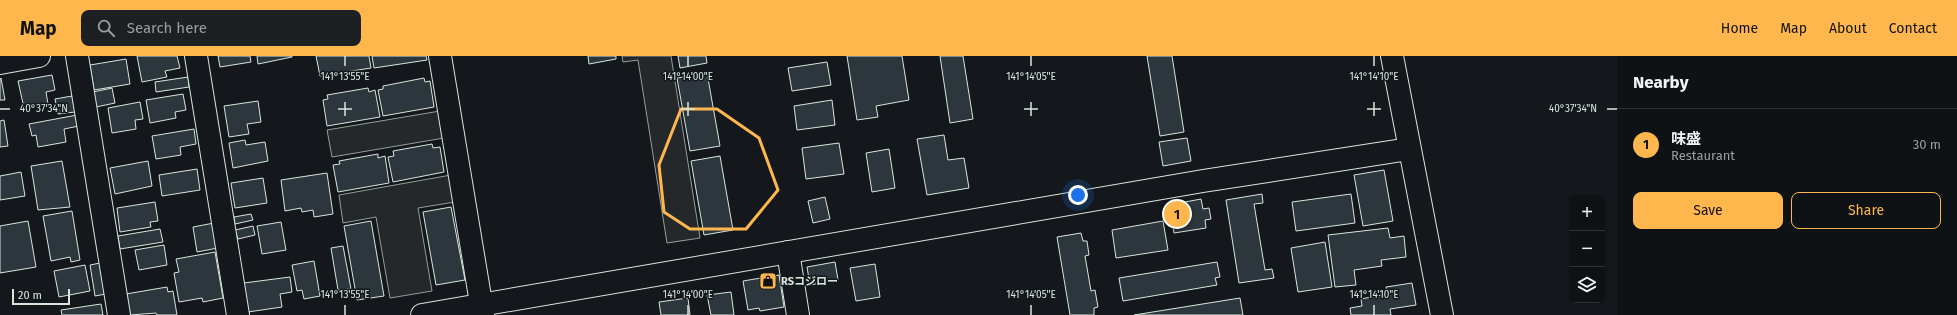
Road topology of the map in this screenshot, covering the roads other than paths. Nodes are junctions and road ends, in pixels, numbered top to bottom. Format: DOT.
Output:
graph roads {
  1 [pos="39,56"];
  2 [pos="77,56"];
  3 [pos="196,56"];
  4 [pos="440,56"];
  5 [pos="1392,56"];
  6 [pos="0,63"];
  7 [pos="1409,149"];
  8 [pos="788,252"];
  9 [pos="482,309"];
  10 [pos="119,315"];
  11 [pos="238,315"];
  12 [pos="422,315"];
  13 [pos="798,315"];
  14 [pos="1442,315"];
  1 -- 6 [label="street"];
  2 -- 10 [label="street"];
  3 -- 11 [label="street"];
  4 -- 9 [label="street"];
  5 -- 7 [label="street"];
  7 -- 8 [label="street"];
  7 -- 14 [label="street"];
  8 -- 9 [label="street"];
  8 -- 13 [label="street"];
  9 -- 12 [label="street"];
}
